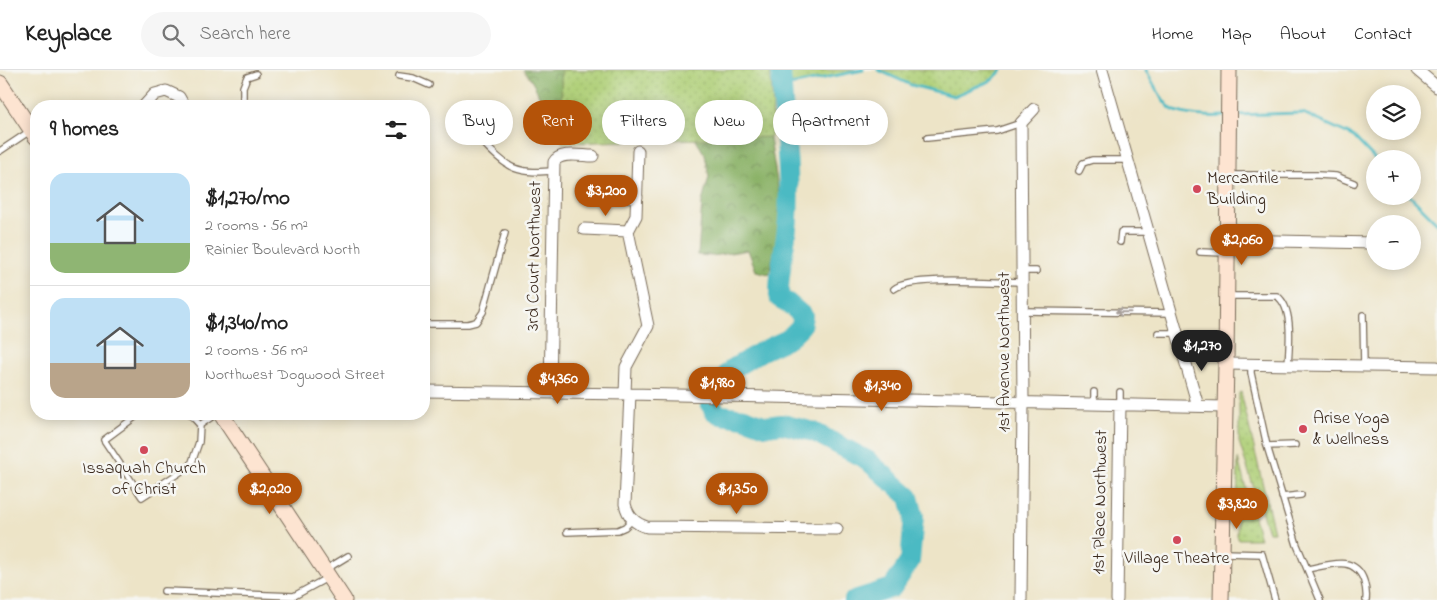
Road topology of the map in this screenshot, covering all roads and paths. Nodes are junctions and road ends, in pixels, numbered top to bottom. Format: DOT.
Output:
graph roads {
  1 [pos="1102,70"];
  2 [pos="1229,70"];
  3 [pos="1417,70"];
  4 [pos="256,74"];
  5 [pos="399,76"];
  6 [pos="0,83"];
  7 [pos="429,85"];
  8 [pos="1437,87"];
  9 [pos="150,100"];
  10 [pos="181,100"];
  11 [pos="243,100"];
  12 [pos="1034,109"];
  13 [pos="1021,123"];
  14 [pos="30,128"];
  15 [pos="30,136"];
  16 [pos="927,138"];
  17 [pos="487,145"];
  18 [pos="0,151"];
  19 [pos="638,151"];
  20 [pos="593,156"];
  21 [pos="1129,160"];
  22 [pos="554,171"];
  23 [pos="1079,171"];
  24 [pos="1228,175"];
  25 [pos="1354,183"];
  26 [pos="585,195"];
  27 [pos="636,197"];
  28 [pos="584,229"];
  29 [pos="628,231"];
  30 [pos="1149,232"];
  31 [pos="505,233"];
  32 [pos="1120,242"];
  33 [pos="1366,243"];
  34 [pos="1227,246"];
  35 [pos="1200,252"];
  36 [pos="1036,271"];
  37 [pos="1022,276"];
  38 [pos="894,289"];
  39 [pos="1227,296"];
  40 [pos="1022,311"];
  41 [pos="1172,313"];
  42 [pos="1363,315"];
  43 [pos="430,324"];
  44 [pos="1158,333"];
  45 [pos="1177,333"];
  46 [pos="1226,364"];
  47 [pos="1251,365"];
  48 [pos="1288,365"];
  49 [pos="1364,366"];
  50 [pos="1437,367"];
  51 [pos="430,391"];
  52 [pos="550,392"];
  53 [pos="1120,392"];
  54 [pos="628,394"];
  55 [pos="1023,402"];
  56 [pos="1120,404"];
  57 [pos="1198,406"];
  58 [pos="1225,407"];
  59 [pos="131,420"];
  60 [pos="195,420"];
  61 [pos="207,420"];
  62 [pos="225,420"];
  63 [pos="200,425"];
  64 [pos="1295,445"];
  65 [pos="1267,446"];
  66 [pos="1301,495"];
  67 [pos="1282,497"];
  68 [pos="631,518"];
  69 [pos="837,529"];
  70 [pos="567,532"];
  71 [pos="1222,553"];
  72 [pos="348,556"];
  73 [pos="1308,568"];
  74 [pos="327,574"];
  75 [pos="164,591"];
  76 [pos="344,600"];
  77 [pos="1021,600"];
  78 [pos="1118,600"];
  79 [pos="1221,600"];
  80 [pos="1275,600"];
  81 [pos="1320,600"];
  82 [pos="1366,600"];
  1 -- 21 [label="street"];
  2 -- 24 [label="main road"];
  3 -- 8 [label="street"];
  4 -- 11 [label="lane"];
  5 -- 7 [label="lane"];
  6 -- 14 [label="main road"];
  9 -- 10 [label="street"];
  12 -- 13 [label="street"];
  13 -- 16 [label="lane"];
  13 -- 37 [label="street, 1st Avenue Northwest"];
  15 -- 18 [label="lane"];
  17 -- 22 [label="lane"];
  19 -- 27 [label="street"];
  20 -- 22 [label="street, 3rd Court Northwest"];
  21 -- 23 [label="lane"];
  21 -- 30 [label="street"];
  22 -- 52 [label="street, 3rd Court Northwest"];
  24 -- 25 [label="lane"];
  24 -- 34 [label="main road"];
  26 -- 27 [label="street"];
  27 -- 29 [label="street"];
  28 -- 29 [label="street"];
  29 -- 54 [label="street"];
  30 -- 32 [label="lane"];
  30 -- 41 [label="street"];
  31 -- 43 [label="lane"];
  33 -- 34 [label="street"];
  34 -- 35 [label="lane"];
  34 -- 39 [label="main road"];
  36 -- 37 [label="lane"];
  37 -- 38 [label="lane"];
  37 -- 40 [label="street, 1st Avenue Northwest"];
  39 -- 46 [label="main road"];
  39 -- 48 [label="lane"];
  41 -- 40 [label="lane, one-way"];
  40 -- 55 [label="street, 1st Avenue Northwest"];
  41 -- 45 [label="street"];
  42 -- 49 [label="lane"];
  44 -- 45 [label="lane"];
  45 -- 57 [label="street"];
  46 -- 47 [label="street"];
  46 -- 58 [label="main road"];
  47 -- 48 [label="street"];
  47 -- 65 [label="lane"];
  48 -- 49 [label="street"];
  49 -- 50 [label="street"];
  51 -- 52 [label="street"];
  52 -- 54 [label="street"];
  53 -- 56 [label="lane"];
  54 -- 55 [label="street"];
  54 -- 68 [label="street"];
  55 -- 56 [label="street"];
  55 -- 77 [label="street, 1st Avenue Northwest"];
  56 -- 57 [label="street"];
  56 -- 78 [label="street, 1st Place Northwest"];
  57 -- 58 [label="street"];
  58 -- 71 [label="main road"];
  59 -- 63 [label="lane"];
  60 -- 63 [label="lane"];
  61 -- 63 [label="lane"];
  62 -- 74 [label="main road"];
  64 -- 65 [label="lane"];
  65 -- 67 [label="lane"];
  66 -- 67 [label="lane"];
  67 -- 73 [label="lane"];
  68 -- 69 [label="street"];
  68 -- 70 [label="lane"];
  71 -- 79 [label="main road"];
  71 -- 80 [label="lane"];
  72 -- 74 [label="lane"];
  73 -- 81 [label="lane"];
  73 -- 82 [label="lane"];
  74 -- 75 [label="lane"];
  74 -- 76 [label="main road"];
}
